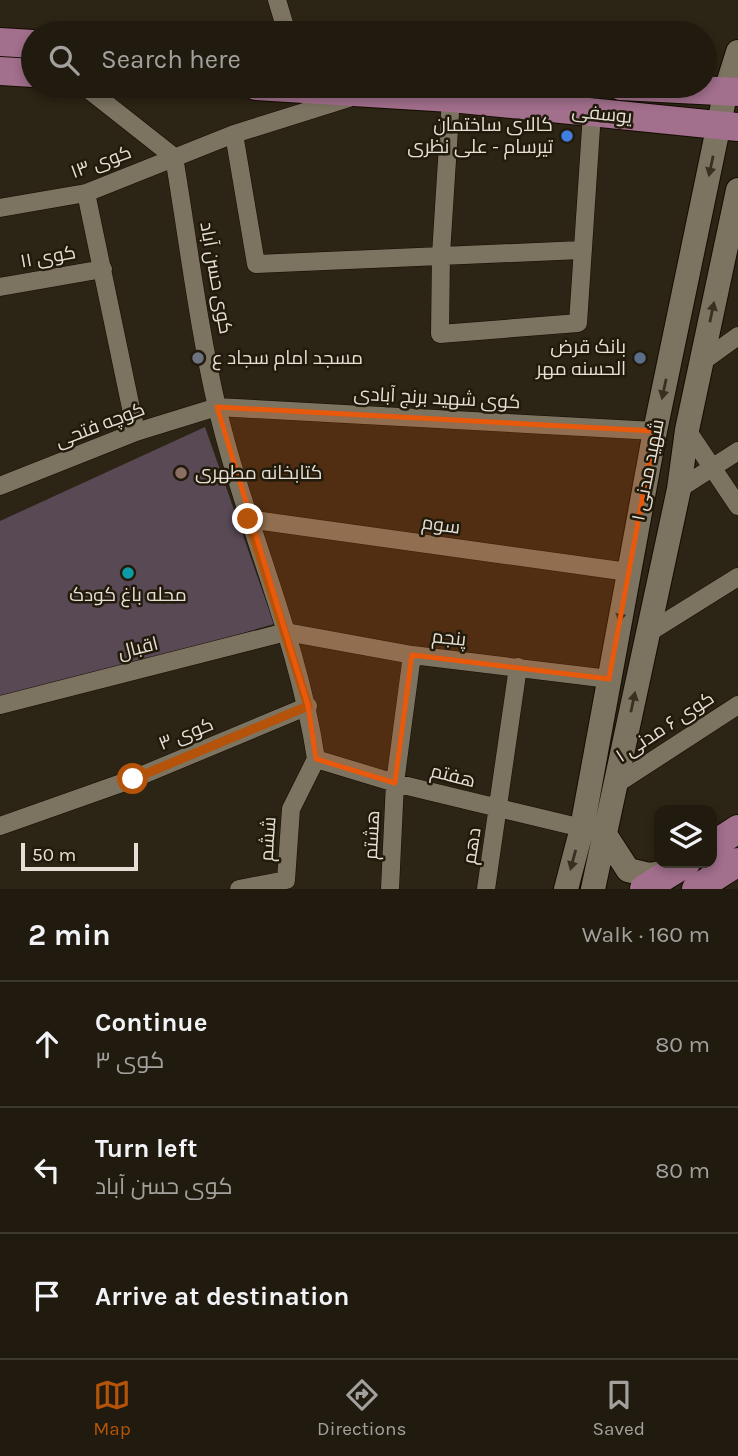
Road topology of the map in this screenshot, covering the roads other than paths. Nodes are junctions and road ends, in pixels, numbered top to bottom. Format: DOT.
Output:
graph roads {
  1 [pos="277,0"];
  2 [pos="283,21"];
  3 [pos="0,42"];
  4 [pos="21,43"];
  5 [pos="738,52"];
  6 [pos="0,71"];
  7 [pos="21,72"];
  8 [pos="732,91"];
  9 [pos="99,98"];
  10 [pos="347,98"];
  11 [pos="451,98"];
  12 [pos="541,98"];
  13 [pos="592,113"];
  14 [pos="729,126"];
  15 [pos="234,134"];
  16 [pos="174,157"];
  17 [pos="738,190"];
  18 [pos="86,193"];
  19 [pos="0,208"];
  20 [pos="581,250"];
  21 [pos="441,254"];
  22 [pos="103,269"];
  23 [pos="0,287"];
  24 [pos="738,337"];
  25 [pos="702,362"];
  26 [pos="217,407"];
  27 [pos="687,430"];
  28 [pos="655,431"];
  29 [pos="135,432"];
  30 [pos="738,451"];
  31 [pos="712,467"];
  32 [pos="647,480"];
  33 [pos="0,486"];
  34 [pos="679,489"];
  35 [pos="738,506"];
  36 [pos="248,519"];
  37 [pos="628,572"];
  38 [pos="738,576"];
  39 [pos="286,632"];
  40 [pos="648,633"];
  41 [pos="412,655"];
  42 [pos="519,667"];
  43 [pos="609,679"];
  44 [pos="0,705"];
  45 [pos="738,705"];
  46 [pos="308,706"];
  47 [pos="316,759"];
  48 [pos="395,783"];
  49 [pos="615,785"];
  50 [pos="499,809"];
  51 [pos="0,825"];
  52 [pos="738,829"];
  53 [pos="593,831"];
  54 [pos="717,843"];
  55 [pos="738,862"];
  56 [pos="686,874"];
  57 [pos="239,889"];
  58 [pos="390,889"];
  59 [pos="486,889"];
  60 [pos="566,889"];
  61 [pos="593,889"];
  62 [pos="643,889"];
  1 -- 2 [label="street"];
  3 -- 4 [label="main road"];
  5 -- 8 [label="main road, شهید مدنی ۱"];
  6 -- 7 [label="main road"];
  8 -- 14 [label="main road, شهید مدنی ۱"];
  9 -- 16 [label="street"];
  10 -- 15 [label="street, کوی ۱۳"];
  11 -- 21 [label="street"];
  12 -- 13 [label="main road, یوسفی"];
  13 -- 14 [label="main road, یوسفی"];
  13 -- 20 [label="street"];
  14 -- 28 [label="main road, شهید مدنی ۱, one-way"];
  15 -- 16 [label="street, کوی ۱۳"];
  15 -- 21 [label="street"];
  16 -- 18 [label="street, کوی ۱۳"];
  16 -- 26 [label="street, کوی حسن آباد"];
  25 -- 17 [label="main road, شهید مدنی ۱, one-way"];
  18 -- 19 [label="street, کوی ۱۳"];
  18 -- 22 [label="street"];
  20 -- 21 [label="street"];
  20 -- 21 [label="street"];
  22 -- 23 [label="street, کوی ۱۱"];
  22 -- 29 [label="street"];
  24 -- 25 [label="street"];
  25 -- 27 [label="main road, شهید مدنی ۱"];
  26 -- 28 [label="street, کوی شهید برنج آبادی"];
  26 -- 29 [label="street, کوچه فتحی"];
  26 -- 36 [label="street, کوی حسن آباد"];
  27 -- 31 [label="street"];
  27 -- 34 [label="main road, شهید مدنی ۱"];
  28 -- 32 [label="main road, شهید مدنی ۱"];
  29 -- 33 [label="street, کوچه فتحی"];
  30 -- 31 [label="street"];
  31 -- 34 [label="street"];
  31 -- 35 [label="street"];
  32 -- 34 [label="main road"];
  32 -- 37 [label="main road, شهید مدنی ۱"];
  34 -- 40 [label="main road, شهید مدنی ۱"];
  36 -- 37 [label="street, سوم"];
  36 -- 39 [label="street, کوی حسن آباد"];
  37 -- 43 [label="main road, شهید مدنی ۱, one-way"];
  38 -- 40 [label="street"];
  39 -- 41 [label="street, پنجم"];
  39 -- 44 [label="street, اقبال"];
  39 -- 46 [label="street, کوی حسن آباد"];
  49 -- 40 [label="main road, شهید مدنی ۱, one-way"];
  41 -- 42 [label="street, پنجم"];
  41 -- 48 [label="street, هشتم"];
  42 -- 43 [label="street, پنجم"];
  42 -- 50 [label="street, دهم"];
  43 -- 53 [label="main road, شهید مدنی ۱"];
  45 -- 49 [label="street, کوی ۶ مدنی ۱"];
  46 -- 47 [label="street, کوی حسن آباد"];
  46 -- 51 [label="street, کوی ۳"];
  47 -- 48 [label="street, هفتم"];
  47 -- 57 [label="street, ششم"];
  48 -- 50 [label="street, هفتم"];
  48 -- 58 [label="street, هشتم"];
  49 -- 53 [label="main road, شهید مدنی ۱"];
  50 -- 53 [label="street, هفتم"];
  50 -- 59 [label="street, دهم"];
  52 -- 54 [label="main road"];
  53 -- 56 [label="main road"];
  53 -- 60 [label="main road, شهید مدنی ۱, one-way"];
  53 -- 61 [label="main road, شهید مدنی ۱"];
  55 -- 56 [label="main road"];
  56 -- 62 [label="main road"];
}
